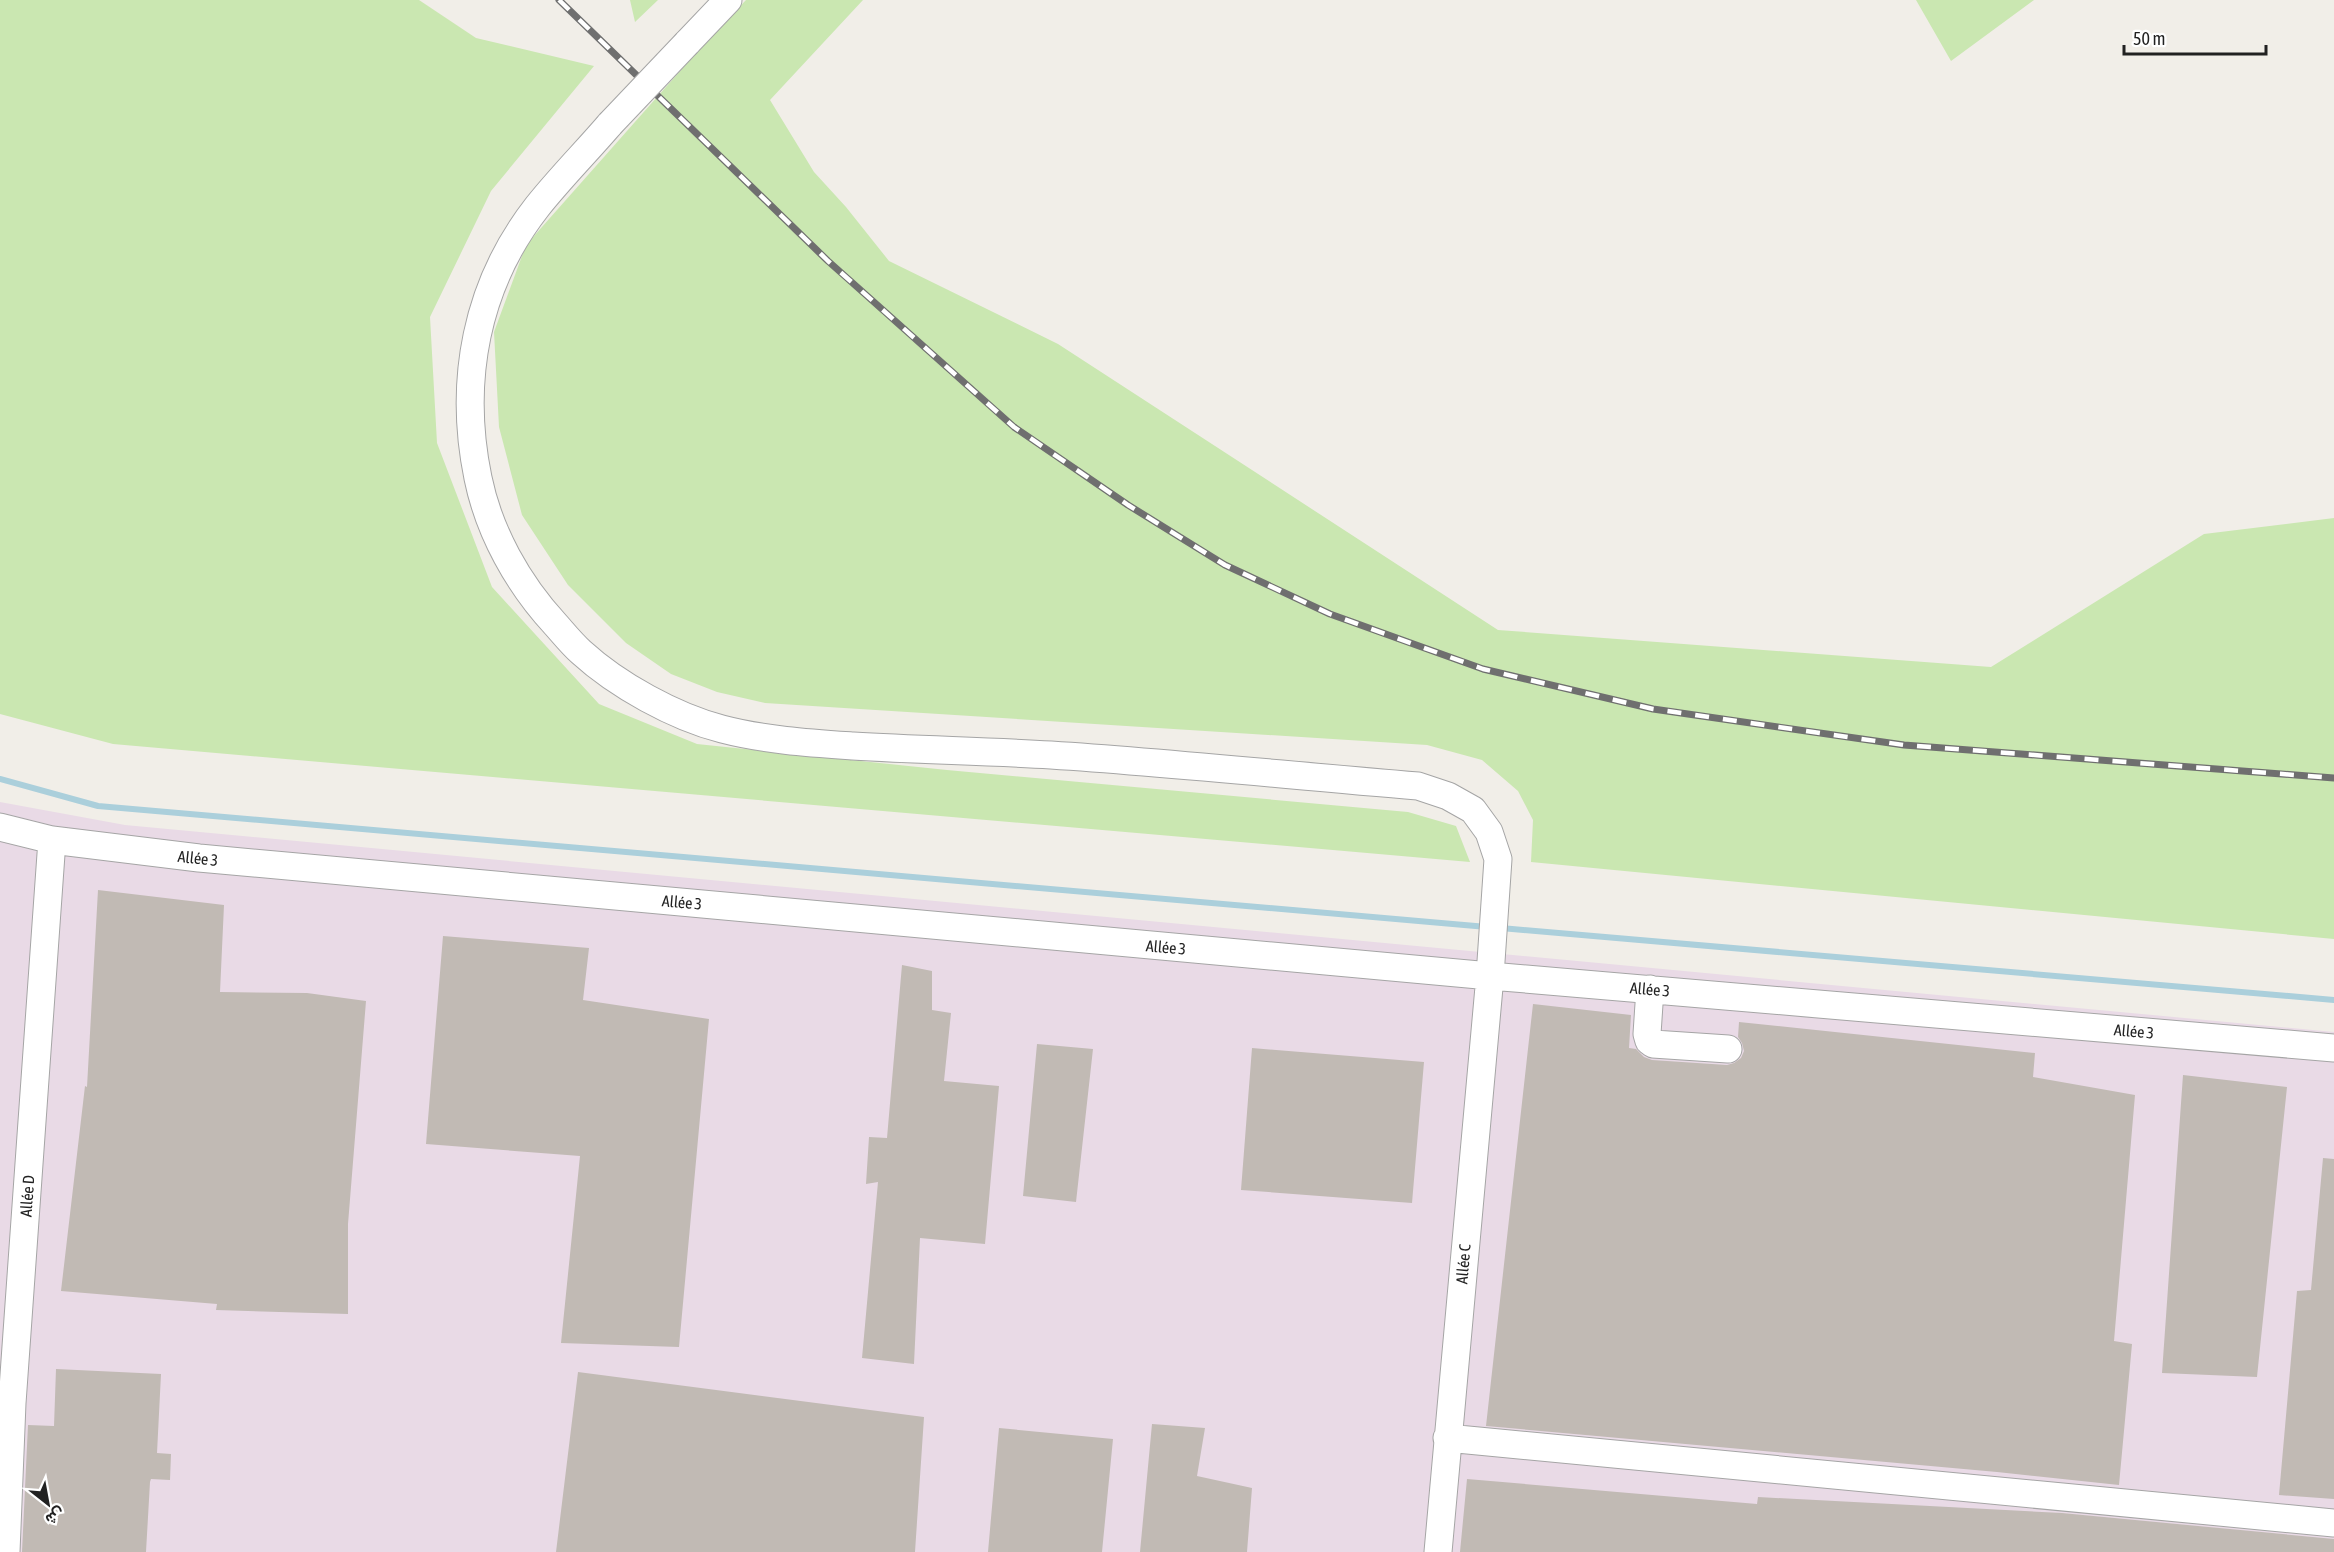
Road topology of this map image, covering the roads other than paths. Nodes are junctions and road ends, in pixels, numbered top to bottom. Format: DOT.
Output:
graph roads {
  1 [pos="728,0"];
  2 [pos="0,827"];
  3 [pos="52,840"];
  4 [pos="1491,969"];
  5 [pos="1650,989"];
  6 [pos="2334,1048"];
  7 [pos="1728,1049"];
  8 [pos="1447,1438"];
  9 [pos="2334,1523"];
  10 [pos="6,1552"];
  11 [pos="1438,1552"];
  1 -- 4 [label="street, Allée C, bridge"];
  2 -- 3 [label="street, Allée 3"];
  3 -- 4 [label="street, Allée 3"];
  3 -- 10 [label="street, Allée D"];
  4 -- 5 [label="street, Allée 3"];
  4 -- 8 [label="street, Allée C"];
  5 -- 6 [label="street, Allée 3"];
  5 -- 7 [label="street"];
  8 -- 9 [label="street"];
  8 -- 11 [label="street, Allée C"];
}
